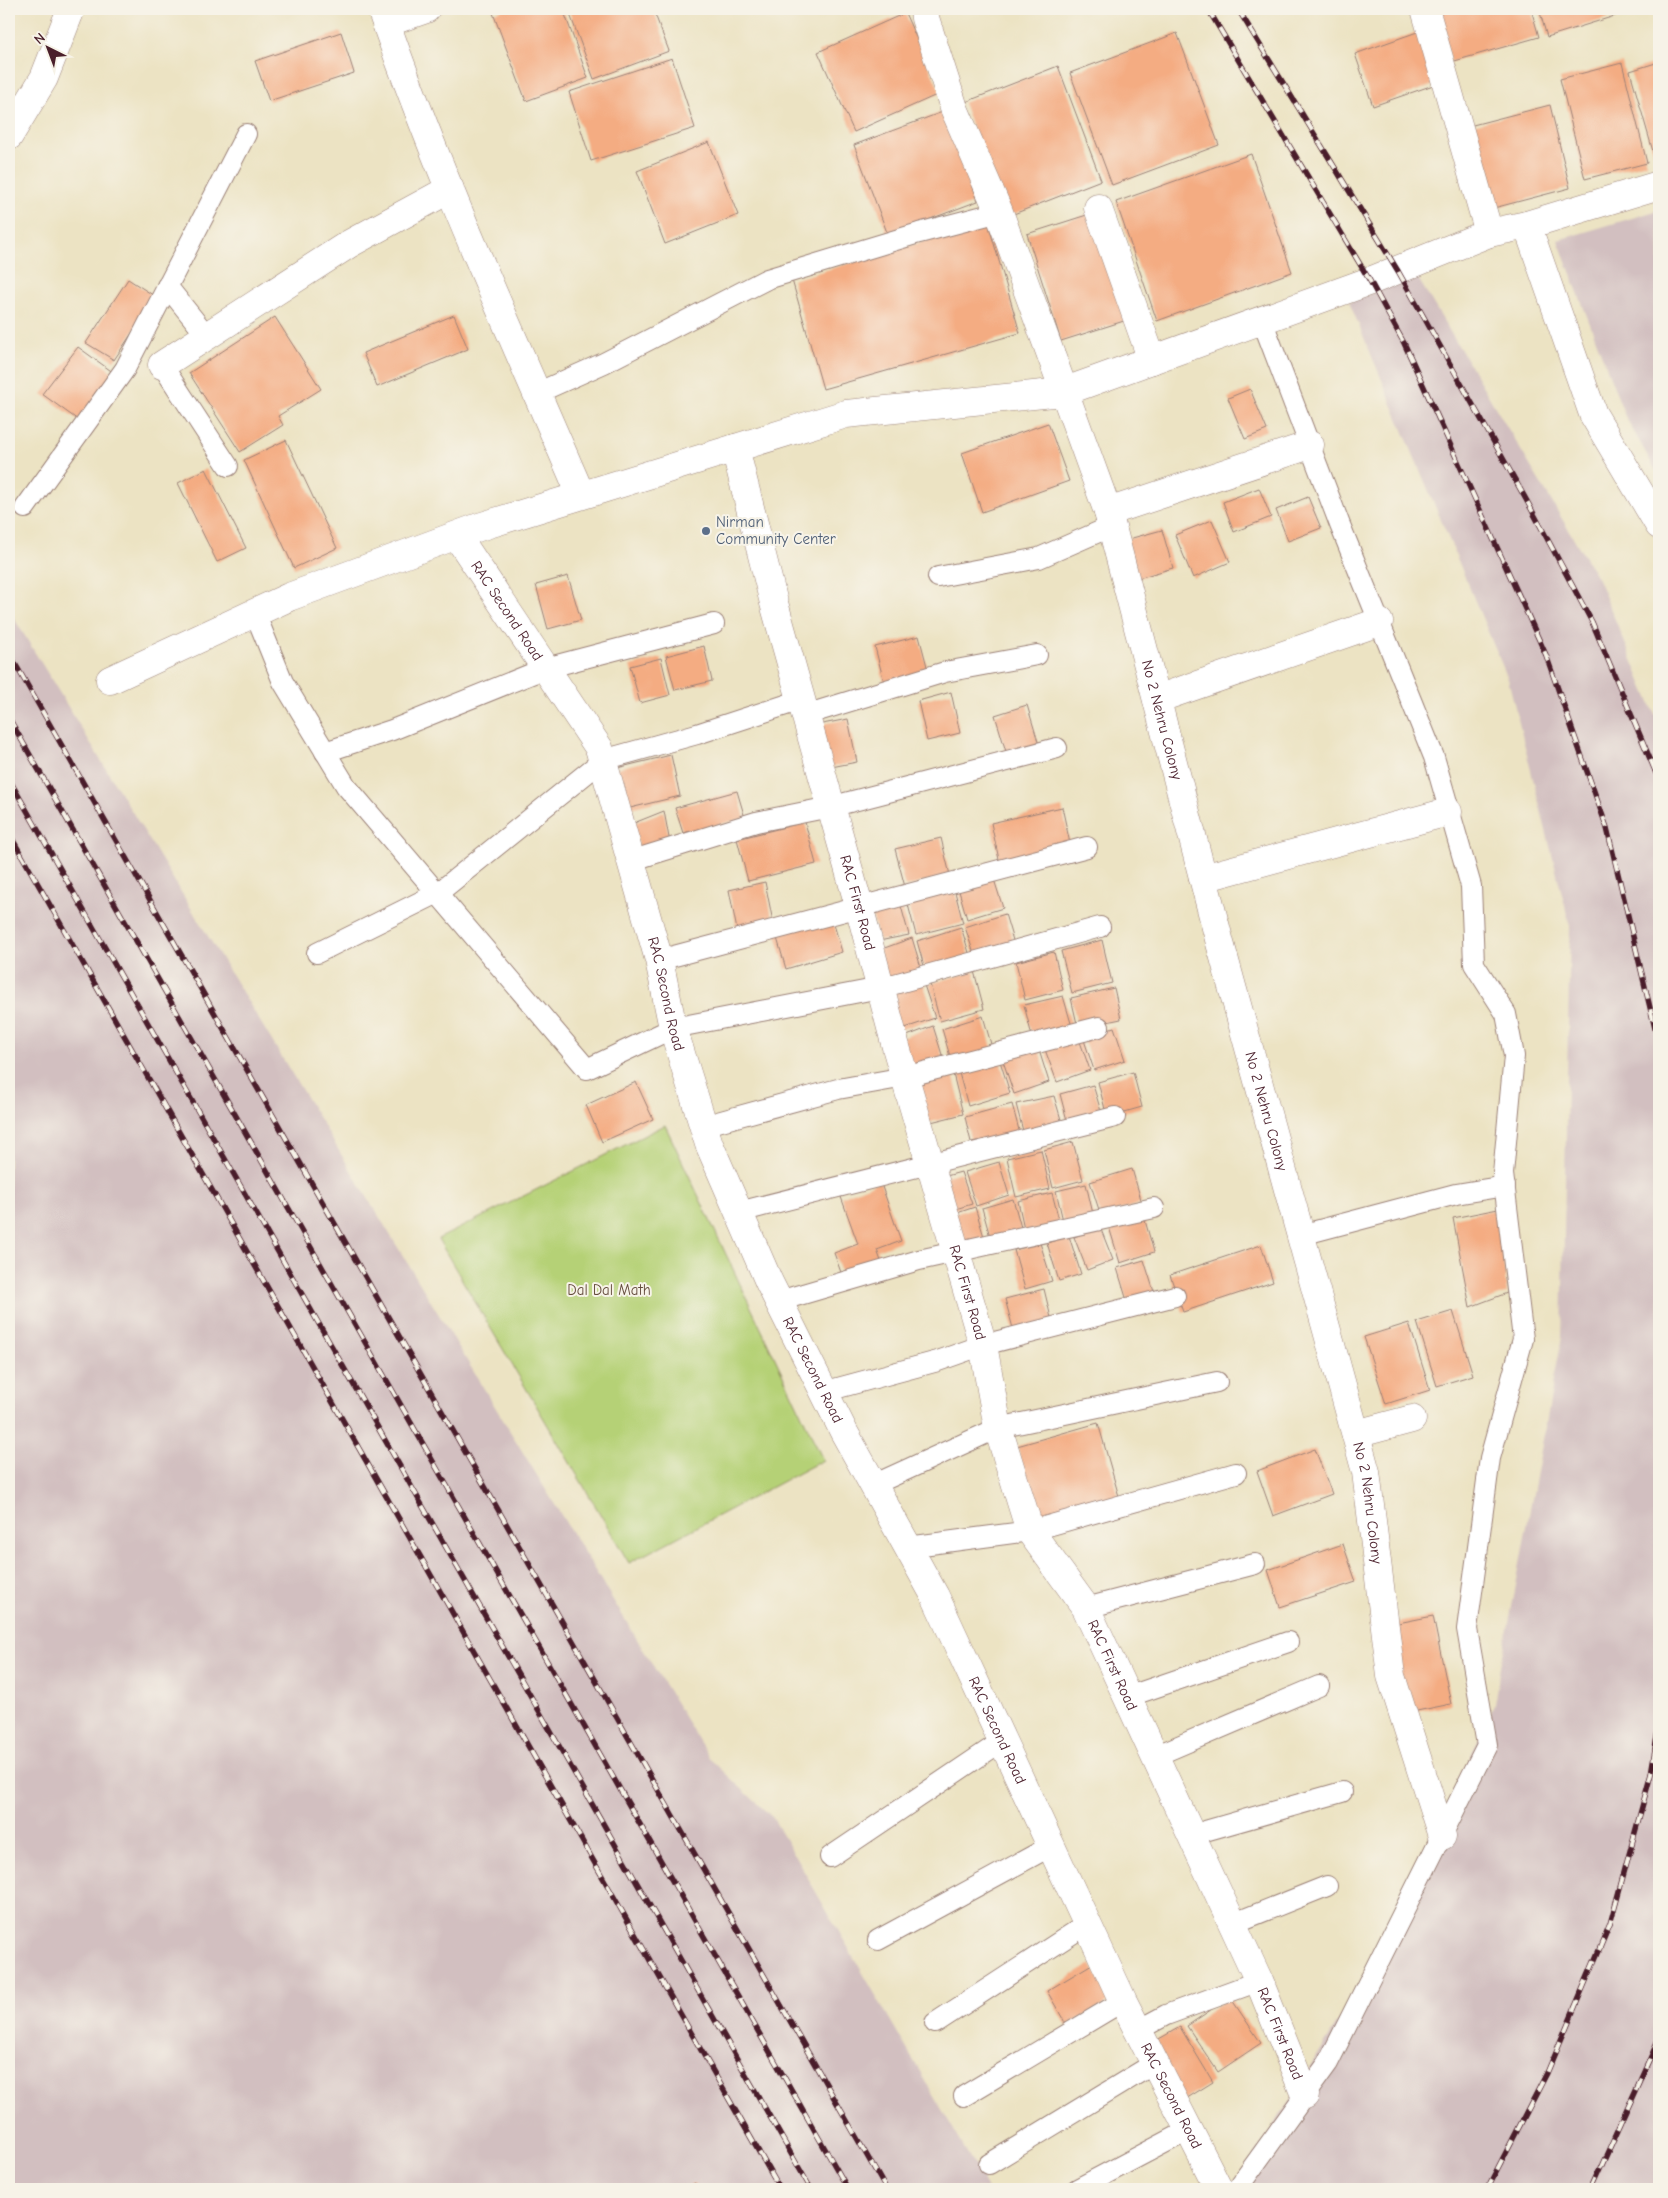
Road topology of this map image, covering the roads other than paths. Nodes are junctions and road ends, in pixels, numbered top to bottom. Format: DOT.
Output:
graph roads {
  1 [pos="71,9"];
  2 [pos="426,9"];
  3 [pos="924,9"];
  4 [pos="1425,9"];
  5 [pos="383,16"];
  6 [pos="246,134"];
  7 [pos="9,136"];
  8 [pos="1659,184"];
  9 [pos="450,189"];
  10 [pos="1098,208"];
  11 [pos="999,212"];
  12 [pos="1527,225"];
  13 [pos="1489,233"];
  14 [pos="167,286"];
  15 [pos="1262,320"];
  16 [pos="207,336"];
  17 [pos="1152,360"];
  18 [pos="162,365"];
  19 [pos="1063,392"];
  20 [pos="537,393"];
  21 [pos="1310,445"];
  22 [pos="735,448"];
  23 [pos="228,466"];
  24 [pos="581,496"];
  25 [pos="25,508"];
  26 [pos="1110,519"];
  27 [pos="1659,525"];
  28 [pos="457,536"];
  29 [pos="938,577"];
  30 [pos="255,612"];
  31 [pos="1379,622"];
  32 [pos="714,624"];
  33 [pos="1037,654"];
  34 [pos="546,668"];
  35 [pos="110,680"];
  36 [pos="1157,699"];
  37 [pos="803,708"];
  38 [pos="1057,748"];
  39 [pos="325,752"];
  40 [pos="603,760"];
  41 [pos="830,807"];
  42 [pos="1448,812"];
  43 [pos="1087,847"];
  44 [pos="630,861"];
  45 [pos="1203,878"];
  46 [pos="438,893"];
  47 [pos="859,906"];
  48 [pos="1100,927"];
  49 [pos="317,953"];
  50 [pos="658,960"];
  51 [pos="880,988"];
  52 [pos="1099,1027"];
  53 [pos="673,1028"];
  54 [pos="904,1077"];
  55 [pos="1115,1117"];
  56 [pos="703,1126"];
  57 [pos="930,1164"];
  58 [pos="1505,1186"];
  59 [pos="1154,1208"];
  60 [pos="739,1212"];
  61 [pos="1301,1235"];
  62 [pos="956,1253"];
  63 [pos="1175,1296"];
  64 [pos="779,1302"];
  65 [pos="983,1345"];
  66 [pos="1217,1382"];
  67 [pos="823,1392"];
  68 [pos="1412,1419"];
  69 [pos="998,1428"];
  70 [pos="1356,1434"];
  71 [pos="1236,1473"];
  72 [pos="872,1485"];
  73 [pos="1030,1531"];
  74 [pos="908,1547"];
  75 [pos="1255,1564"];
  76 [pos="1086,1608"];
  77 [pos="1288,1642"];
  78 [pos="1319,1686"];
  79 [pos="1127,1697"];
  80 [pos="1002,1741"];
  81 [pos="1155,1756"];
  82 [pos="1342,1792"];
  83 [pos="1191,1835"];
  84 [pos="1442,1836"];
  85 [pos="1051,1846"];
  86 [pos="830,1856"];
  87 [pos="1328,1886"];
  88 [pos="1087,1924"];
  89 [pos="1232,1924"];
  90 [pos="878,1940"];
  91 [pos="1259,1981"];
  92 [pos="1123,2001"];
  93 [pos="935,2023"];
  94 [pos="1138,2030"];
  95 [pos="1155,2063"];
  96 [pos="1305,2095"];
  97 [pos="964,2096"];
  98 [pos="1189,2130"];
  99 [pos="989,2164"];
  100 [pos="1077,2189"];
  101 [pos="1219,2189"];
  102 [pos="1237,2189"];
  1 -- 7 [label="street"];
  2 -- 5 [label="street"];
  3 -- 11 [label="street, No 2 Nehru Colony"];
  4 -- 13 [label="street"];
  5 -- 9 [label="street"];
  6 -- 14 [label="lane"];
  8 -- 12 [label="street"];
  9 -- 16 [label="street"];
  9 -- 20 [label="street"];
  10 -- 17 [label="street"];
  11 -- 19 [label="street, No 2 Nehru Colony"];
  11 -- 20 [label="lane"];
  12 -- 13 [label="street"];
  12 -- 27 [label="street"];
  13 -- 15 [label="street"];
  14 -- 16 [label="lane"];
  14 -- 25 [label="lane"];
  15 -- 17 [label="street"];
  15 -- 21 [label="lane"];
  16 -- 18 [label="street"];
  17 -- 19 [label="street"];
  18 -- 23 [label="lane"];
  19 -- 22 [label="street"];
  19 -- 26 [label="street, No 2 Nehru Colony"];
  20 -- 24 [label="street"];
  21 -- 26 [label="street"];
  21 -- 31 [label="lane"];
  22 -- 24 [label="street"];
  22 -- 37 [label="street, RAC First Road"];
  24 -- 28 [label="street"];
  26 -- 29 [label="lane"];
  26 -- 36 [label="street, No 2 Nehru Colony"];
  28 -- 30 [label="street"];
  28 -- 34 [label="street, RAC Second Road"];
  30 -- 35 [label="street"];
  30 -- 39 [label="lane"];
  31 -- 36 [label="street"];
  31 -- 42 [label="lane"];
  32 -- 34 [label="lane"];
  33 -- 37 [label="lane"];
  34 -- 39 [label="lane"];
  34 -- 40 [label="street, RAC Second Road"];
  36 -- 45 [label="street, No 2 Nehru Colony"];
  37 -- 40 [label="lane"];
  37 -- 41 [label="street, RAC First Road"];
  38 -- 41 [label="lane"];
  39 -- 46 [label="lane"];
  40 -- 44 [label="street, RAC Second Road"];
  40 -- 46 [label="lane"];
  41 -- 44 [label="lane"];
  41 -- 47 [label="street, RAC First Road"];
  42 -- 45 [label="street"];
  42 -- 58 [label="lane"];
  43 -- 47 [label="lane"];
  44 -- 50 [label="street, RAC Second Road"];
  45 -- 61 [label="street, No 2 Nehru Colony"];
  46 -- 49 [label="lane"];
  46 -- 53 [label="lane"];
  47 -- 50 [label="lane"];
  47 -- 51 [label="street, RAC First Road"];
  48 -- 51 [label="lane"];
  50 -- 53 [label="street, RAC Second Road"];
  51 -- 53 [label="lane"];
  51 -- 54 [label="street, RAC First Road"];
  52 -- 54 [label="lane"];
  53 -- 56 [label="street, RAC Second Road"];
  54 -- 56 [label="lane"];
  54 -- 57 [label="street, RAC First Road"];
  55 -- 57 [label="lane"];
  56 -- 60 [label="street, RAC Second Road"];
  57 -- 60 [label="lane"];
  57 -- 62 [label="street, RAC First Road"];
  58 -- 61 [label="lane"];
  58 -- 84 [label="lane"];
  59 -- 62 [label="lane"];
  60 -- 64 [label="street, RAC Second Road"];
  61 -- 70 [label="street, No 2 Nehru Colony"];
  62 -- 64 [label="lane"];
  62 -- 65 [label="street, RAC First Road"];
  63 -- 65 [label="lane"];
  64 -- 67 [label="street, RAC Second Road"];
  65 -- 67 [label="lane"];
  65 -- 69 [label="street, RAC First Road"];
  66 -- 69 [label="lane"];
  67 -- 72 [label="street, RAC Second Road"];
  68 -- 70 [label="street"];
  69 -- 72 [label="lane"];
  69 -- 73 [label="street, RAC First Road"];
  70 -- 84 [label="street, No 2 Nehru Colony"];
  71 -- 73 [label="lane"];
  72 -- 74 [label="street, RAC Second Road"];
  73 -- 74 [label="lane"];
  73 -- 76 [label="street, RAC First Road"];
  74 -- 80 [label="street, RAC Second Road"];
  75 -- 76 [label="lane"];
  76 -- 79 [label="street, RAC First Road"];
  77 -- 79 [label="lane"];
  78 -- 81 [label="lane"];
  79 -- 81 [label="street, RAC First Road"];
  80 -- 85 [label="street, RAC Second Road"];
  80 -- 86 [label="lane"];
  81 -- 83 [label="street, RAC First Road"];
  82 -- 83 [label="lane"];
  83 -- 89 [label="street, RAC First Road"];
  84 -- 96 [label="lane"];
  85 -- 88 [label="street, RAC Second Road"];
  85 -- 90 [label="lane"];
  87 -- 89 [label="lane"];
  88 -- 92 [label="street, RAC Second Road"];
  88 -- 93 [label="lane"];
  89 -- 91 [label="street, RAC First Road"];
  91 -- 94 [label="lane"];
  91 -- 96 [label="street, RAC First Road"];
  92 -- 94 [label="street, RAC Second Road"];
  92 -- 97 [label="lane"];
  94 -- 95 [label="street, RAC Second Road"];
  95 -- 98 [label="street, RAC Second Road"];
  95 -- 99 [label="lane"];
  96 -- 102 [label="lane"];
  98 -- 100 [label="lane"];
  98 -- 101 [label="street, RAC Second Road"];
}
